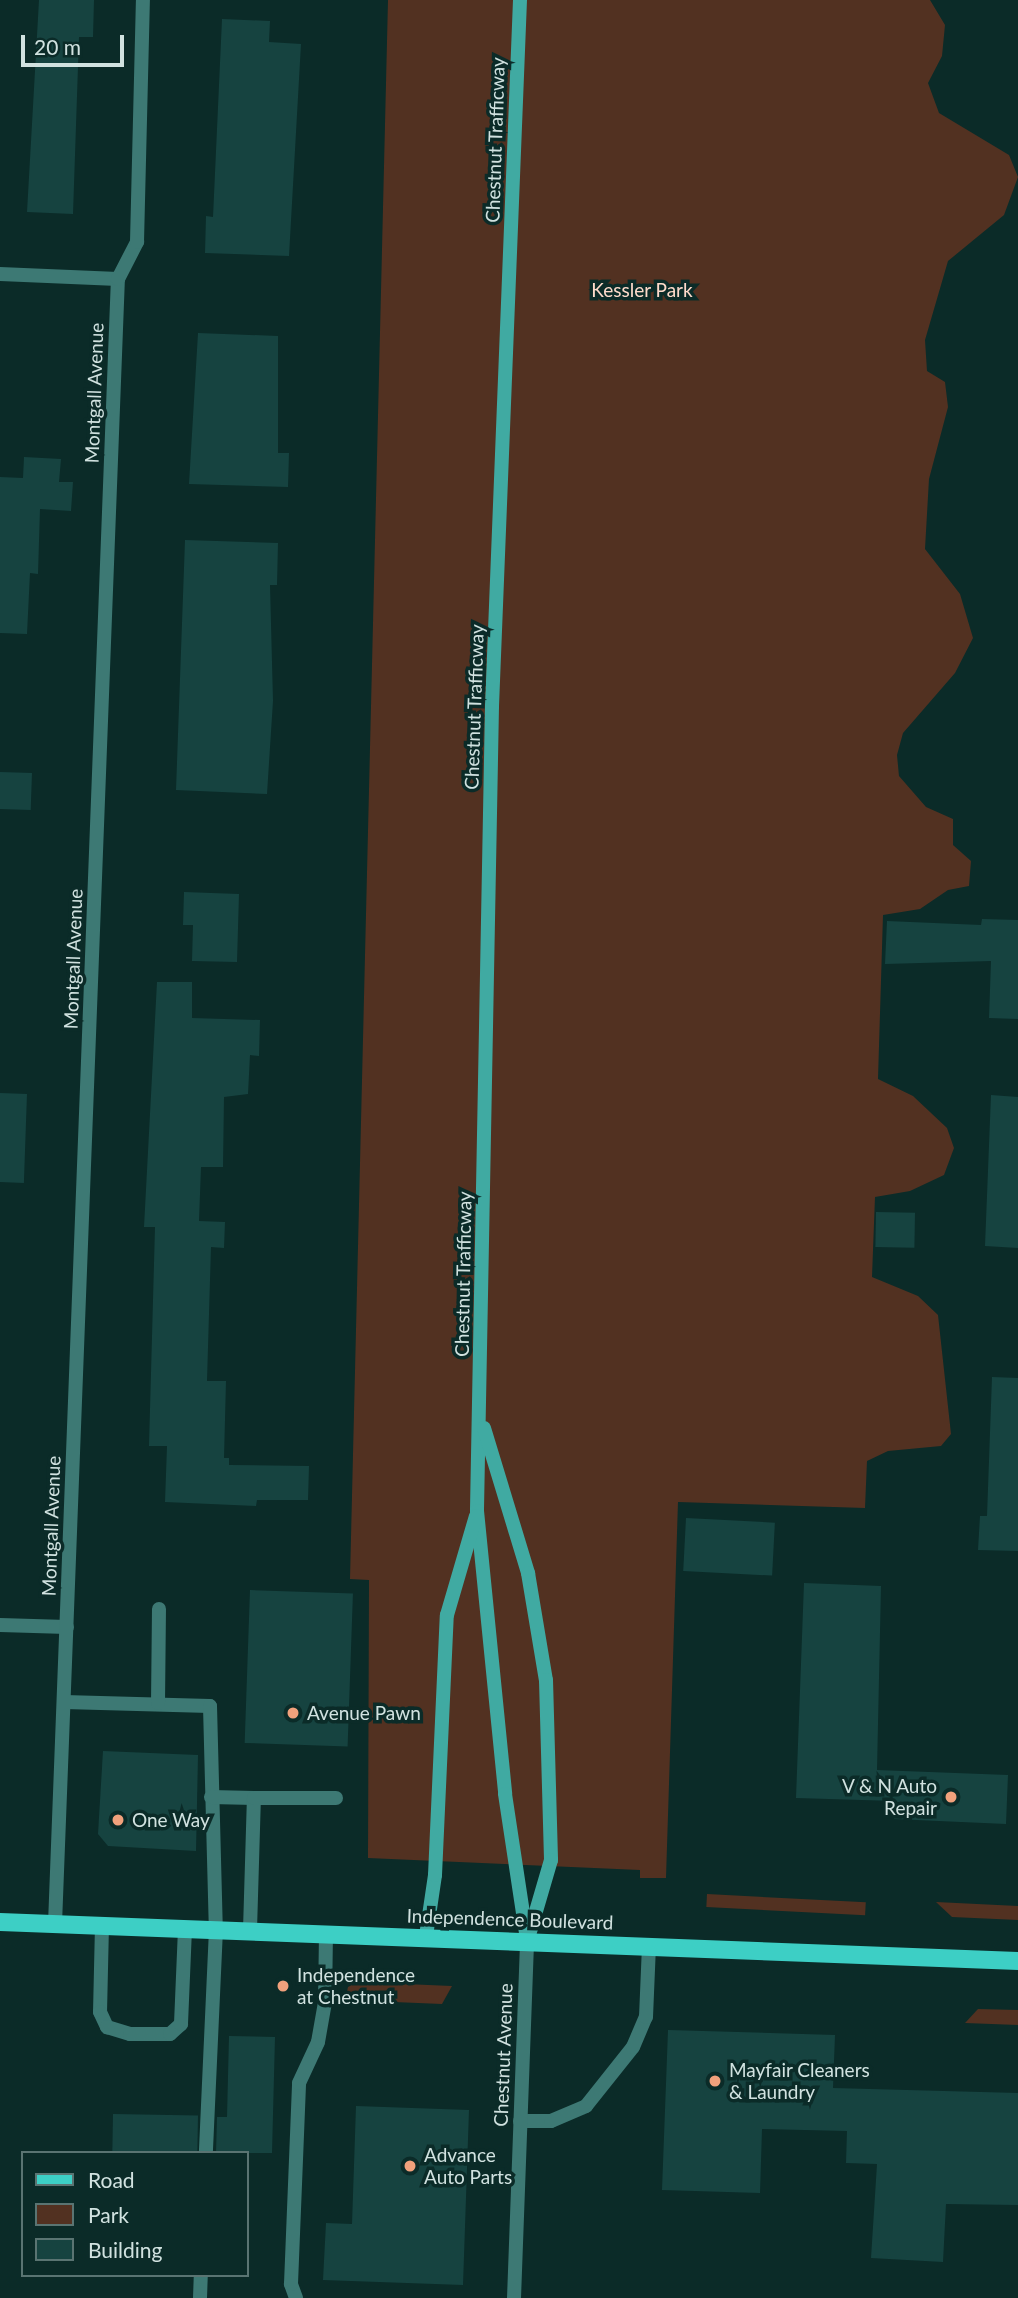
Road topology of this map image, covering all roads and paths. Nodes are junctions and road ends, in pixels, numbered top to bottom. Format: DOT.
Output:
graph roads {
  1 [pos="143,0"];
  2 [pos="520,0"];
  3 [pos="0,274"];
  4 [pos="118,279"];
  5 [pos="480,1416"];
  6 [pos="477,1511"];
  7 [pos="159,1609"];
  8 [pos="0,1625"];
  9 [pos="67,1627"];
  10 [pos="64,1702"];
  11 [pos="158,1703"];
  12 [pos="211,1797"];
  13 [pos="254,1798"];
  14 [pos="336,1798"];
  15 [pos="0,1922"];
  16 [pos="55,1924"];
  17 [pos="102,1925"];
  18 [pos="186,1928"];
  19 [pos="216,1929"];
  20 [pos="250,1930"];
  21 [pos="326,1933"];
  22 [pos="426,1936"];
  23 [pos="527,1940"];
  24 [pos="649,1945"];
  25 [pos="1018,1961"];
  26 [pos="520,2120"];
  27 [pos="206,2151"];
  28 [pos="201,2277"];
  29 [pos="200,2298"];
  30 [pos="296,2298"];
  31 [pos="514,2298"];
  1 -- 4 [label="street, Montgall Avenue"];
  2 -- 5 [label="street, Chestnut Trafficway"];
  3 -- 4 [label="street"];
  4 -- 9 [label="street, Montgall Avenue"];
  5 -- 6 [label="street, Chestnut Trafficway"];
  5 -- 23 [label="street, Chestnut Trafficway"];
  6 -- 22 [label="street"];
  6 -- 23 [label="street, Chestnut Trafficway"];
  7 -- 11 [label="street"];
  8 -- 9 [label="street"];
  9 -- 10 [label="street, Montgall Avenue"];
  10 -- 11 [label="street"];
  10 -- 16 [label="street, Montgall Avenue"];
  11 -- 12 [label="street"];
  12 -- 13 [label="street"];
  12 -- 19 [label="street"];
  13 -- 14 [label="street"];
  13 -- 20 [label="street"];
  15 -- 16 [label="main road, Independence Boulevard"];
  16 -- 17 [label="main road, Independence Boulevard"];
  17 -- 18 [label="main road, Independence Boulevard"];
  17 -- 18 [label="street"];
  18 -- 19 [label="main road, Independence Boulevard"];
  19 -- 20 [label="main road, Independence Boulevard"];
  19 -- 27 [label="street"];
  20 -- 21 [label="main road, Independence Boulevard"];
  21 -- 22 [label="main road, Independence Boulevard"];
  21 -- 30 [label="street"];
  22 -- 23 [label="main road, Independence Boulevard"];
  23 -- 24 [label="main road, Independence Boulevard"];
  23 -- 26 [label="street, Chestnut Avenue"];
  24 -- 25 [label="main road, Independence Boulevard"];
  24 -- 26 [label="street"];
  26 -- 31 [label="street, Chestnut Avenue"];
  28 -- 29 [label="street"];
}
